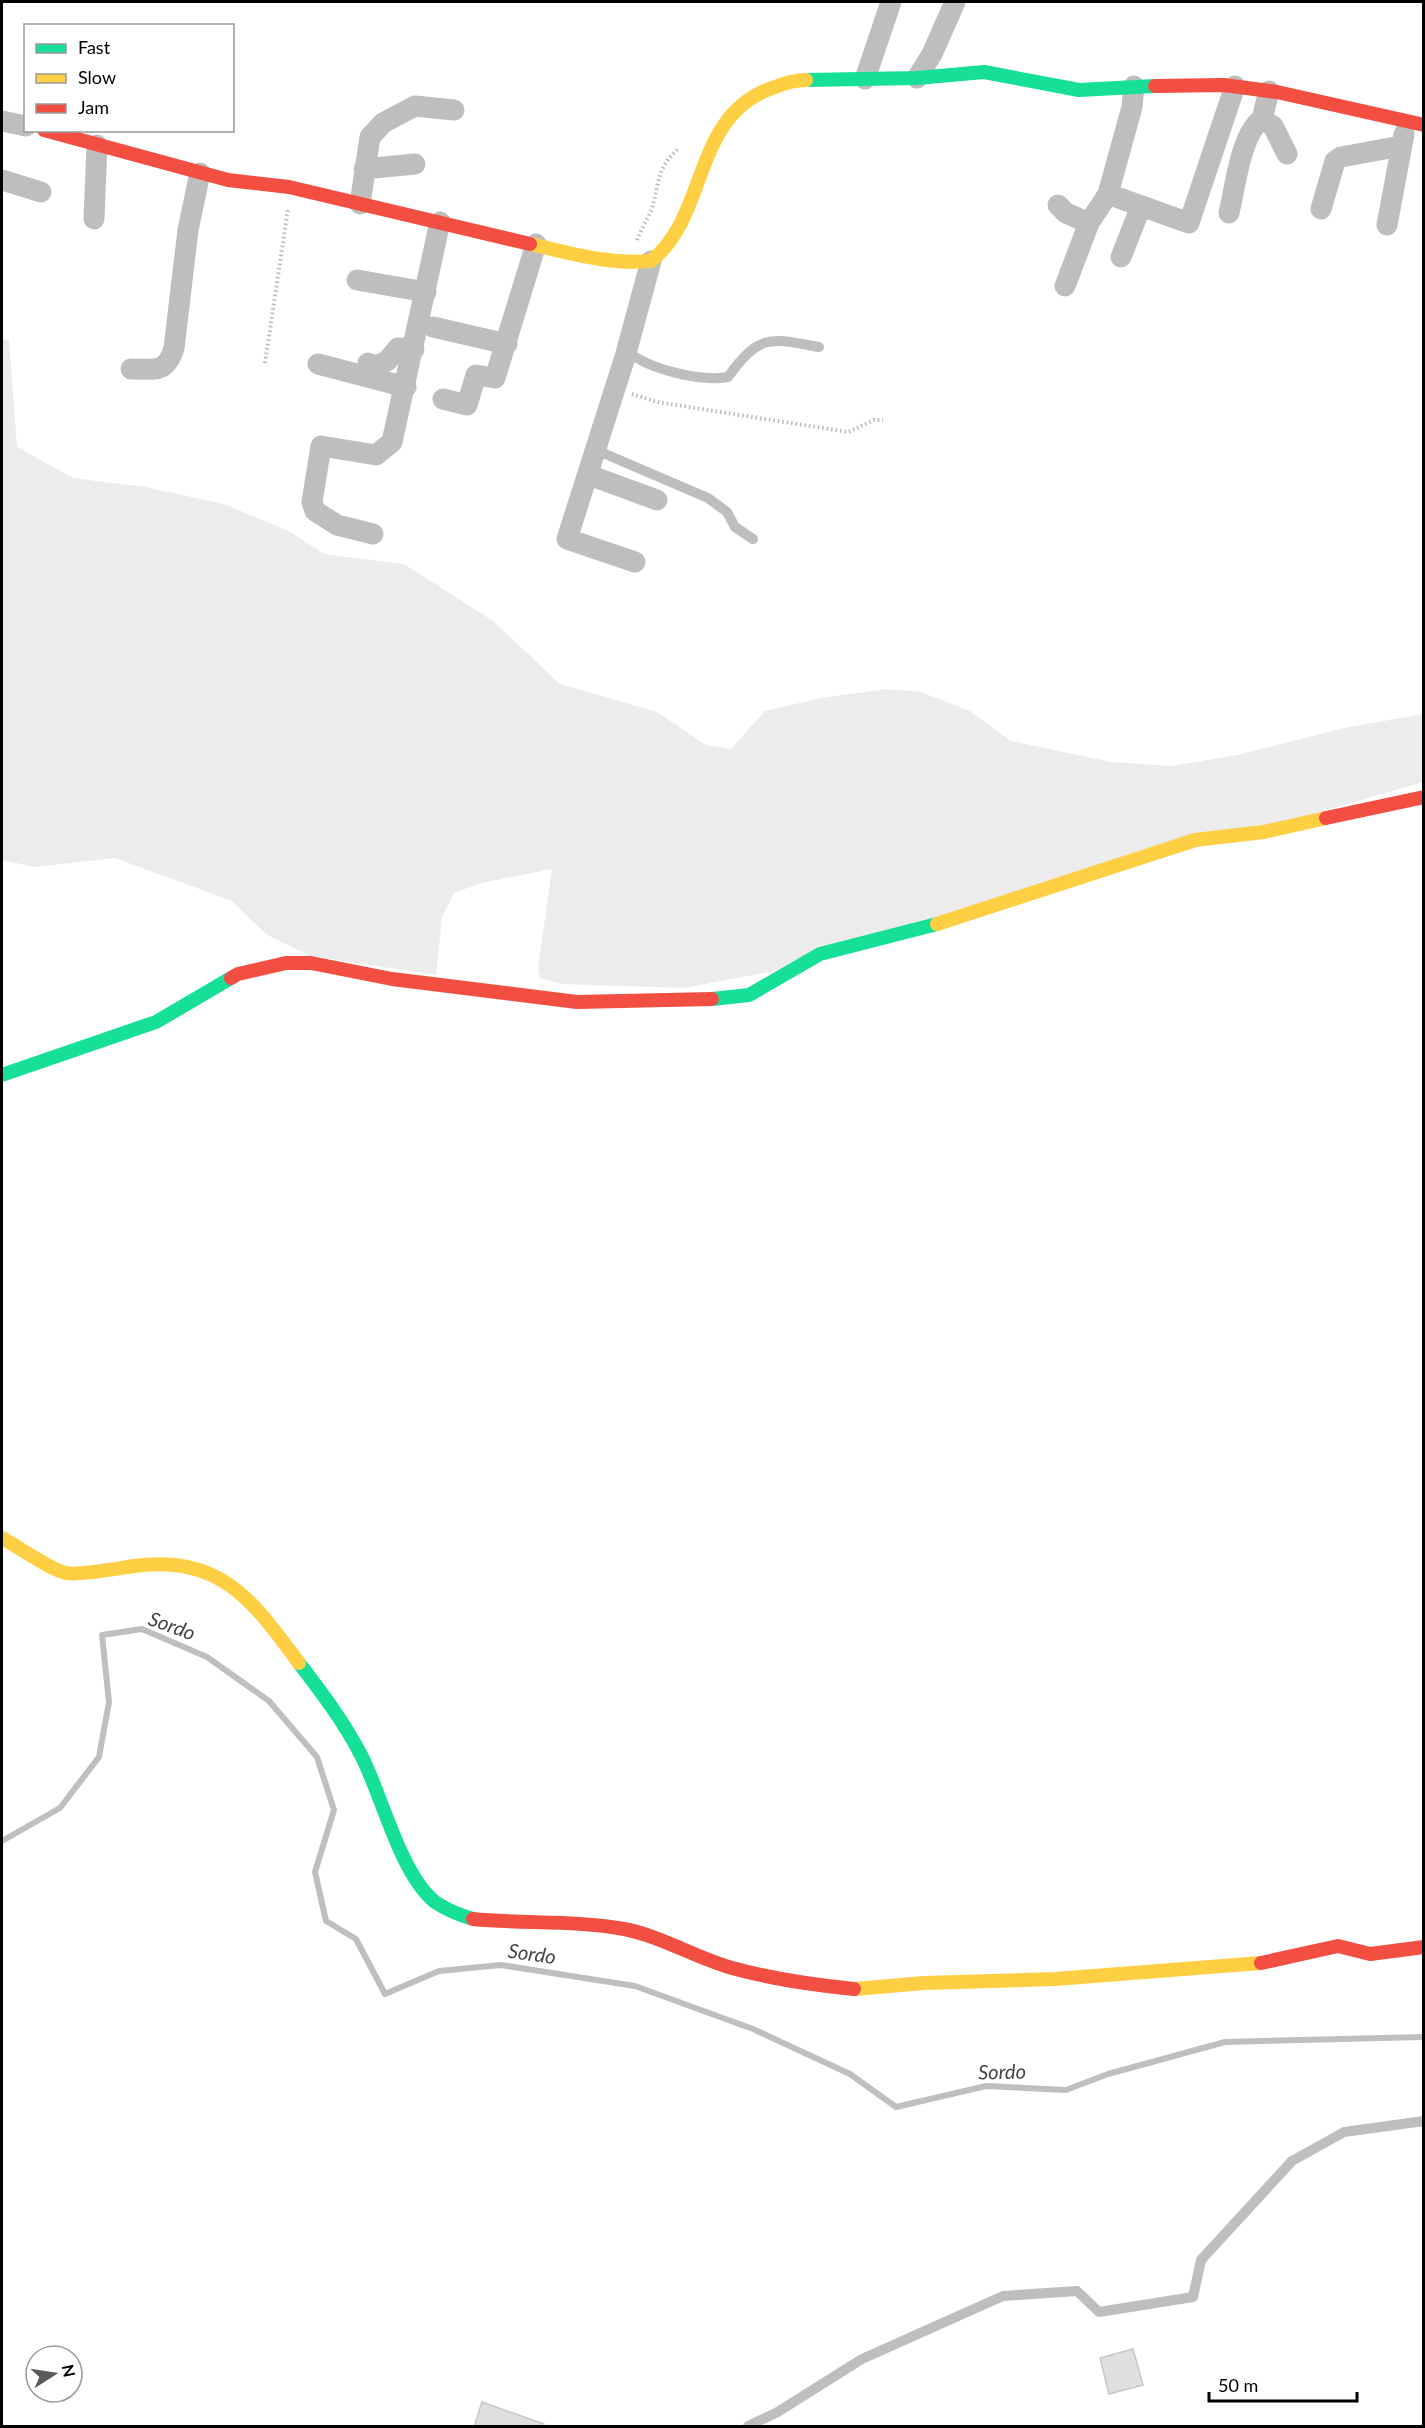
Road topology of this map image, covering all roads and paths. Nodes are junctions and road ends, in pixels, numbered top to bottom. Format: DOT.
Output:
graph roads {
  1 [pos="891,2"];
  2 [pos="955,2"];
  3 [pos="917,78"];
  4 [pos="865,80"];
  5 [pos="1134,86"];
  6 [pos="1235,86"];
  7 [pos="1269,91"];
  8 [pos="454,110"];
  9 [pos="1262,119"];
  10 [pos="2,121"];
  11 [pos="1415,123"];
  12 [pos="24,126"];
  13 [pos="51,132"];
  14 [pos="97,145"];
  15 [pos="1396,147"];
  16 [pos="679,148"];
  17 [pos="1287,154"];
  18 [pos="415,164"];
  19 [pos="364,169"];
  20 [pos="201,173"];
  21 [pos="2,180"];
  22 [pos="289,187"];
  23 [pos="1384,187"];
  24 [pos="41,192"];
  25 [pos="1108,194"];
  26 [pos="360,204"];
  27 [pos="1058,205"];
  28 [pos="1141,206"];
  29 [pos="1321,210"];
  30 [pos="1229,213"];
  31 [pos="94,219"];
  32 [pos="440,222"];
  33 [pos="1089,223"];
  34 [pos="1387,225"];
  35 [pos="536,244"];
  36 [pos="1121,257"];
  37 [pos="640,262"];
  38 [pos="357,280"];
  39 [pos="1065,286"];
  40 [pos="426,292"];
  41 [pos="433,327"];
  42 [pos="507,344"];
  43 [pos="819,347"];
  44 [pos="414,349"];
  45 [pos="627,351"];
  46 [pos="265,363"];
  47 [pos="368,363"];
  48 [pos="318,364"];
  49 [pos="131,369"];
  50 [pos="615,386"];
  51 [pos="406,387"];
  52 [pos="443,399"];
  53 [pos="883,420"];
  54 [pos="596,450"];
  55 [pos="590,475"];
  56 [pos="657,500"];
  57 [pos="373,534"];
  58 [pos="753,539"];
  59 [pos="635,562"];
  60 [pos="1424,797"];
  61 [pos="2,1075"];
  62 [pos="2,1538"];
  63 [pos="1424,1947"];
  64 [pos="1424,2121"];
  65 [pos="748,2427"];
  1 -- 4 [label="street"];
  2 -- 3 [label="street"];
  3 -- 4 [label="street"];
  3 -- 5 [label="street"];
  4 -- 37 [label="street"];
  5 -- 6 [label="street"];
  5 -- 25 [label="street"];
  6 -- 7 [label="street"];
  6 -- 28 [label="street"];
  7 -- 9 [label="street"];
  7 -- 11 [label="street"];
  8 -- 19 [label="street"];
  9 -- 17 [label="street"];
  9 -- 30 [label="street"];
  10 -- 12 [label="street"];
  11 -- 15 [label="street"];
  13 -- 14 [label="street"];
  14 -- 20 [label="street"];
  14 -- 31 [label="street"];
  15 -- 23 [label="street"];
  15 -- 29 [label="street"];
  15 -- 34 [label="street"];
  16 -- 37 [label="path"];
  18 -- 19 [label="street"];
  19 -- 26 [label="street"];
  20 -- 22 [label="street"];
  20 -- 49 [label="street"];
  21 -- 24 [label="street"];
  22 -- 26 [label="street"];
  22 -- 46 [label="path"];
  25 -- 28 [label="street"];
  25 -- 33 [label="street"];
  26 -- 32 [label="street"];
  27 -- 33 [label="street"];
  28 -- 36 [label="street"];
  32 -- 35 [label="street"];
  32 -- 40 [label="street"];
  33 -- 39 [label="street"];
  35 -- 37 [label="street"];
  35 -- 42 [label="street"];
  37 -- 45 [label="street"];
  38 -- 40 [label="street"];
  40 -- 44 [label="street"];
  41 -- 42 [label="street"];
  42 -- 52 [label="street"];
  43 -- 45 [label="lane"];
  44 -- 47 [label="street"];
  44 -- 51 [label="street"];
  45 -- 50 [label="street"];
  48 -- 51 [label="street"];
  50 -- 53 [label="path"];
  50 -- 54 [label="street"];
  51 -- 57 [label="street"];
  54 -- 55 [label="street"];
  54 -- 58 [label="lane"];
  55 -- 56 [label="street"];
  55 -- 59 [label="street"];
  60 -- 61 [label="street"];
  62 -- 63 [label="street"];
  64 -- 65 [label="lane"];
}
